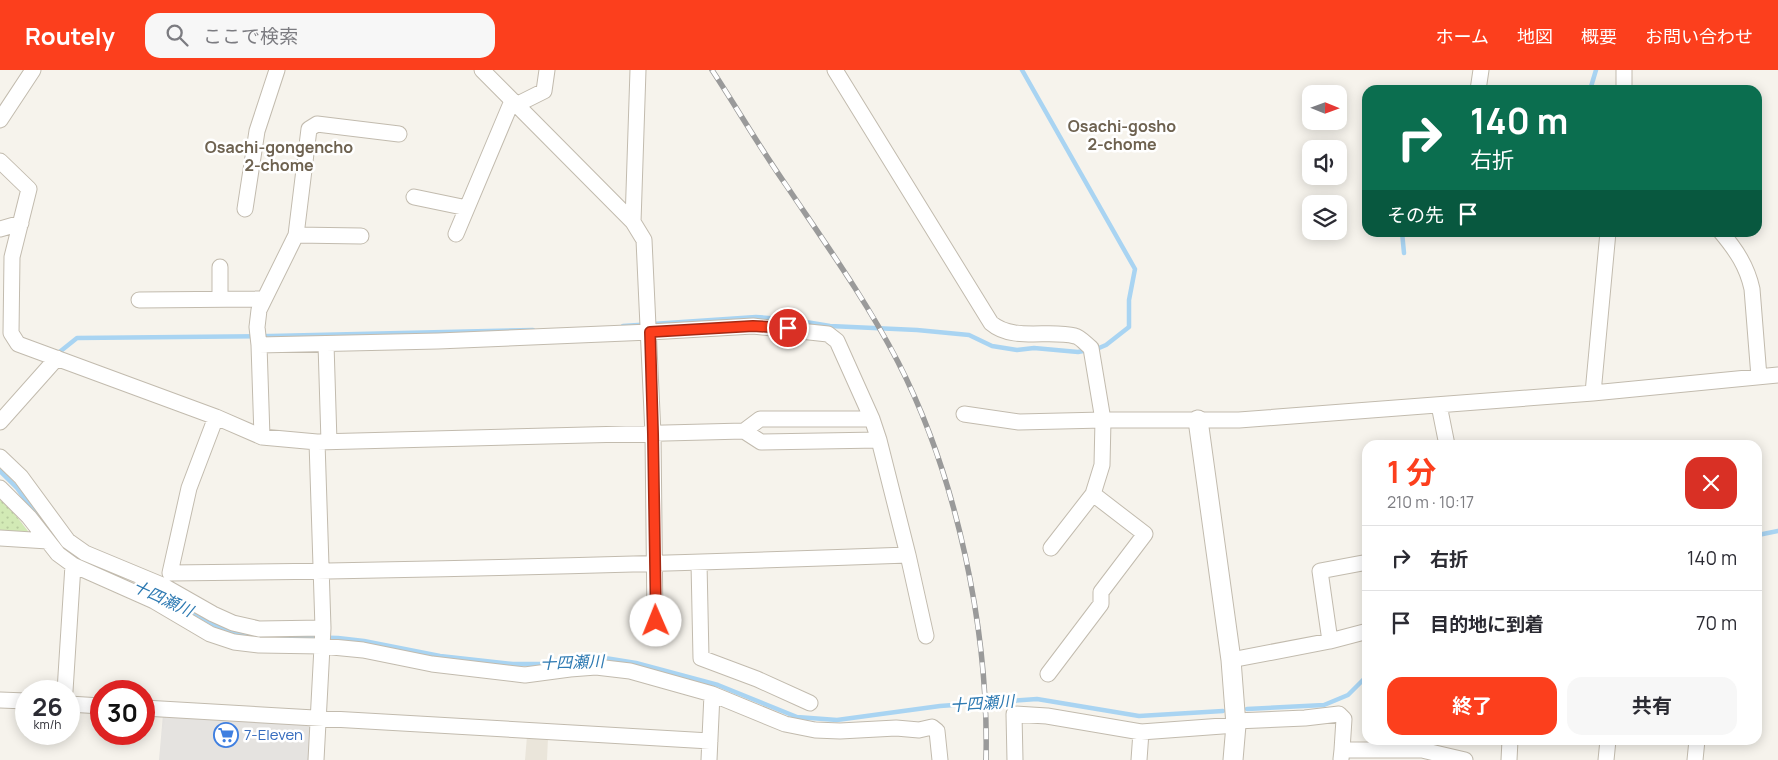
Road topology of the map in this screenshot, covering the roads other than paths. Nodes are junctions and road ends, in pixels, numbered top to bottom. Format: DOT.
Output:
graph roads {
  1 [pos="276,70"];
  2 [pos="482,70"];
  3 [pos="547,70"];
  4 [pos="638,70"];
  5 [pos="835,70"];
  6 [pos="1481,70"];
  7 [pos="1624,70"];
  8 [pos="26,73"];
  9 [pos="1479,85"];
  10 [pos="1624,85"];
  11 [pos="514,103"];
  12 [pos="0,120"];
  13 [pos="399,134"];
  14 [pos="0,161"];
  15 [pos="414,197"];
  16 [pos="467,208"];
  17 [pos="245,209"];
  18 [pos="633,222"];
  19 [pos="21,223"];
  20 [pos="0,229"];
  21 [pos="456,234"];
  22 [pos="296,235"];
  23 [pos="361,236"];
  24 [pos="1608,237"];
  25 [pos="1725,237"];
  26 [pos="220,267"];
  27 [pos="220,299"];
  28 [pos="264,299"];
  29 [pos="139,300"];
  30 [pos="5,308"];
  31 [pos="650,332"];
  32 [pos="326,344"];
  33 [pos="259,345"];
  34 [pos="57,358"];
  35 [pos="1778,375"];
  36 [pos="1759,378"];
  37 [pos="1593,393"];
  38 [pos="1439,404"];
  39 [pos="964,414"];
  40 [pos="216,417"];
  41 [pos="872,419"];
  42 [pos="1103,420"];
  43 [pos="1198,420"];
  44 [pos="0,422"];
  45 [pos="744,431"];
  46 [pos="653,434"];
  47 [pos="262,437"];
  48 [pos="879,440"];
  49 [pos="1446,440"];
  50 [pos="323,442"];
  51 [pos="0,457"];
  52 [pos="10,485"];
  53 [pos="1093,494"];
  54 [pos="0,538"];
  55 [pos="48,541"];
  56 [pos="1051,548"];
  57 [pos="908,555"];
  58 [pos="698,563"];
  59 [pos="1362,563"];
  60 [pos="654,564"];
  61 [pos="73,565"];
  62 [pos="321,572"];
  63 [pos="656,621"];
  64 [pos="323,628"];
  65 [pos="1362,633"];
  66 [pos="926,636"];
  67 [pos="1330,641"];
  68 [pos="322,646"];
  69 [pos="1231,660"];
  70 [pos="1048,674"];
  71 [pos="67,680"];
  72 [pos="712,694"];
  73 [pos="0,700"];
  74 [pos="15,701"];
  75 [pos="810,703"];
  76 [pos="155,709"];
  77 [pos="319,719"];
  78 [pos="1235,723"];
  79 [pos="1142,732"];
  80 [pos="710,740"];
  81 [pos="1422,745"];
  82 [pos="1510,745"];
  83 [pos="1608,745"];
  84 [pos="1696,745"];
  85 [pos="1341,755"];
  86 [pos="316,760"];
  87 [pos="709,760"];
  88 [pos="940,760"];
  89 [pos="1015,760"];
  90 [pos="1138,760"];
  91 [pos="1234,760"];
  92 [pos="1466,760"];
  93 [pos="1509,760"];
  94 [pos="1606,760"];
  95 [pos="1695,760"];
  1 -- 17 [label="street"];
  2 -- 11 [label="street"];
  3 -- 11 [label="street"];
  4 -- 18 [label="street"];
  5 -- 42 [label="street"];
  6 -- 9 [label="street"];
  7 -- 10 [label="street"];
  8 -- 12 [label="street"];
  11 -- 16 [label="street"];
  11 -- 18 [label="street"];
  13 -- 22 [label="street"];
  14 -- 19 [label="street"];
  15 -- 16 [label="street"];
  16 -- 21 [label="street"];
  18 -- 31 [label="street"];
  19 -- 20 [label="street"];
  19 -- 30 [label="street"];
  22 -- 23 [label="street"];
  22 -- 28 [label="street"];
  24 -- 37 [label="street"];
  25 -- 36 [label="street"];
  26 -- 27 [label="street"];
  27 -- 28 [label="street"];
  27 -- 29 [label="street"];
  28 -- 33 [label="street"];
  30 -- 34 [label="street"];
  31 -- 32 [label="street"];
  31 -- 41 [label="street"];
  31 -- 46 [label="street"];
  32 -- 33 [label="street"];
  32 -- 50 [label="street"];
  33 -- 47 [label="street"];
  34 -- 40 [label="street"];
  34 -- 44 [label="street"];
  35 -- 36 [label="street"];
  36 -- 37 [label="street"];
  37 -- 38 [label="street"];
  38 -- 43 [label="street"];
  38 -- 49 [label="street"];
  39 -- 42 [label="street"];
  40 -- 47 [label="street"];
  40 -- 62 [label="street"];
  41 -- 45 [label="street"];
  41 -- 48 [label="street"];
  42 -- 43 [label="street"];
  42 -- 53 [label="street"];
  43 -- 69 [label="street"];
  45 -- 46 [label="street"];
  45 -- 48 [label="street"];
  46 -- 50 [label="street"];
  46 -- 60 [label="street"];
  47 -- 50 [label="street"];
  48 -- 57 [label="street"];
  50 -- 62 [label="street"];
  51 -- 52 [label="street"];
  52 -- 55 [label="street"];
  52 -- 64 [label="street"];
  53 -- 56 [label="street"];
  53 -- 70 [label="street"];
  54 -- 55 [label="street"];
  55 -- 61 [label="street"];
  57 -- 58 [label="street"];
  57 -- 66 [label="street"];
  58 -- 60 [label="street"];
  58 -- 75 [label="street"];
  59 -- 67 [label="street"];
  60 -- 62 [label="street"];
  60 -- 63 [label="street"];
  61 -- 68 [label="street"];
  61 -- 71 [label="street"];
  62 -- 64 [label="street"];
  64 -- 68 [label="street"];
  65 -- 67 [label="street"];
  67 -- 69 [label="street"];
  68 -- 72 [label="street"];
  68 -- 77 [label="street"];
  69 -- 78 [label="street"];
  72 -- 80 [label="street"];
  72 -- 88 [label="street"];
  73 -- 74 [label="street"];
  76 -- 77 [label="street"];
  77 -- 80 [label="street"];
  77 -- 86 [label="street"];
  78 -- 79 [label="street"];
  78 -- 85 [label="street"];
  78 -- 91 [label="street"];
  79 -- 89 [label="street"];
  79 -- 90 [label="street"];
  80 -- 87 [label="street"];
  81 -- 85 [label="street"];
  81 -- 92 [label="street"];
  82 -- 93 [label="street"];
  83 -- 94 [label="street"];
  84 -- 95 [label="street"];
}
